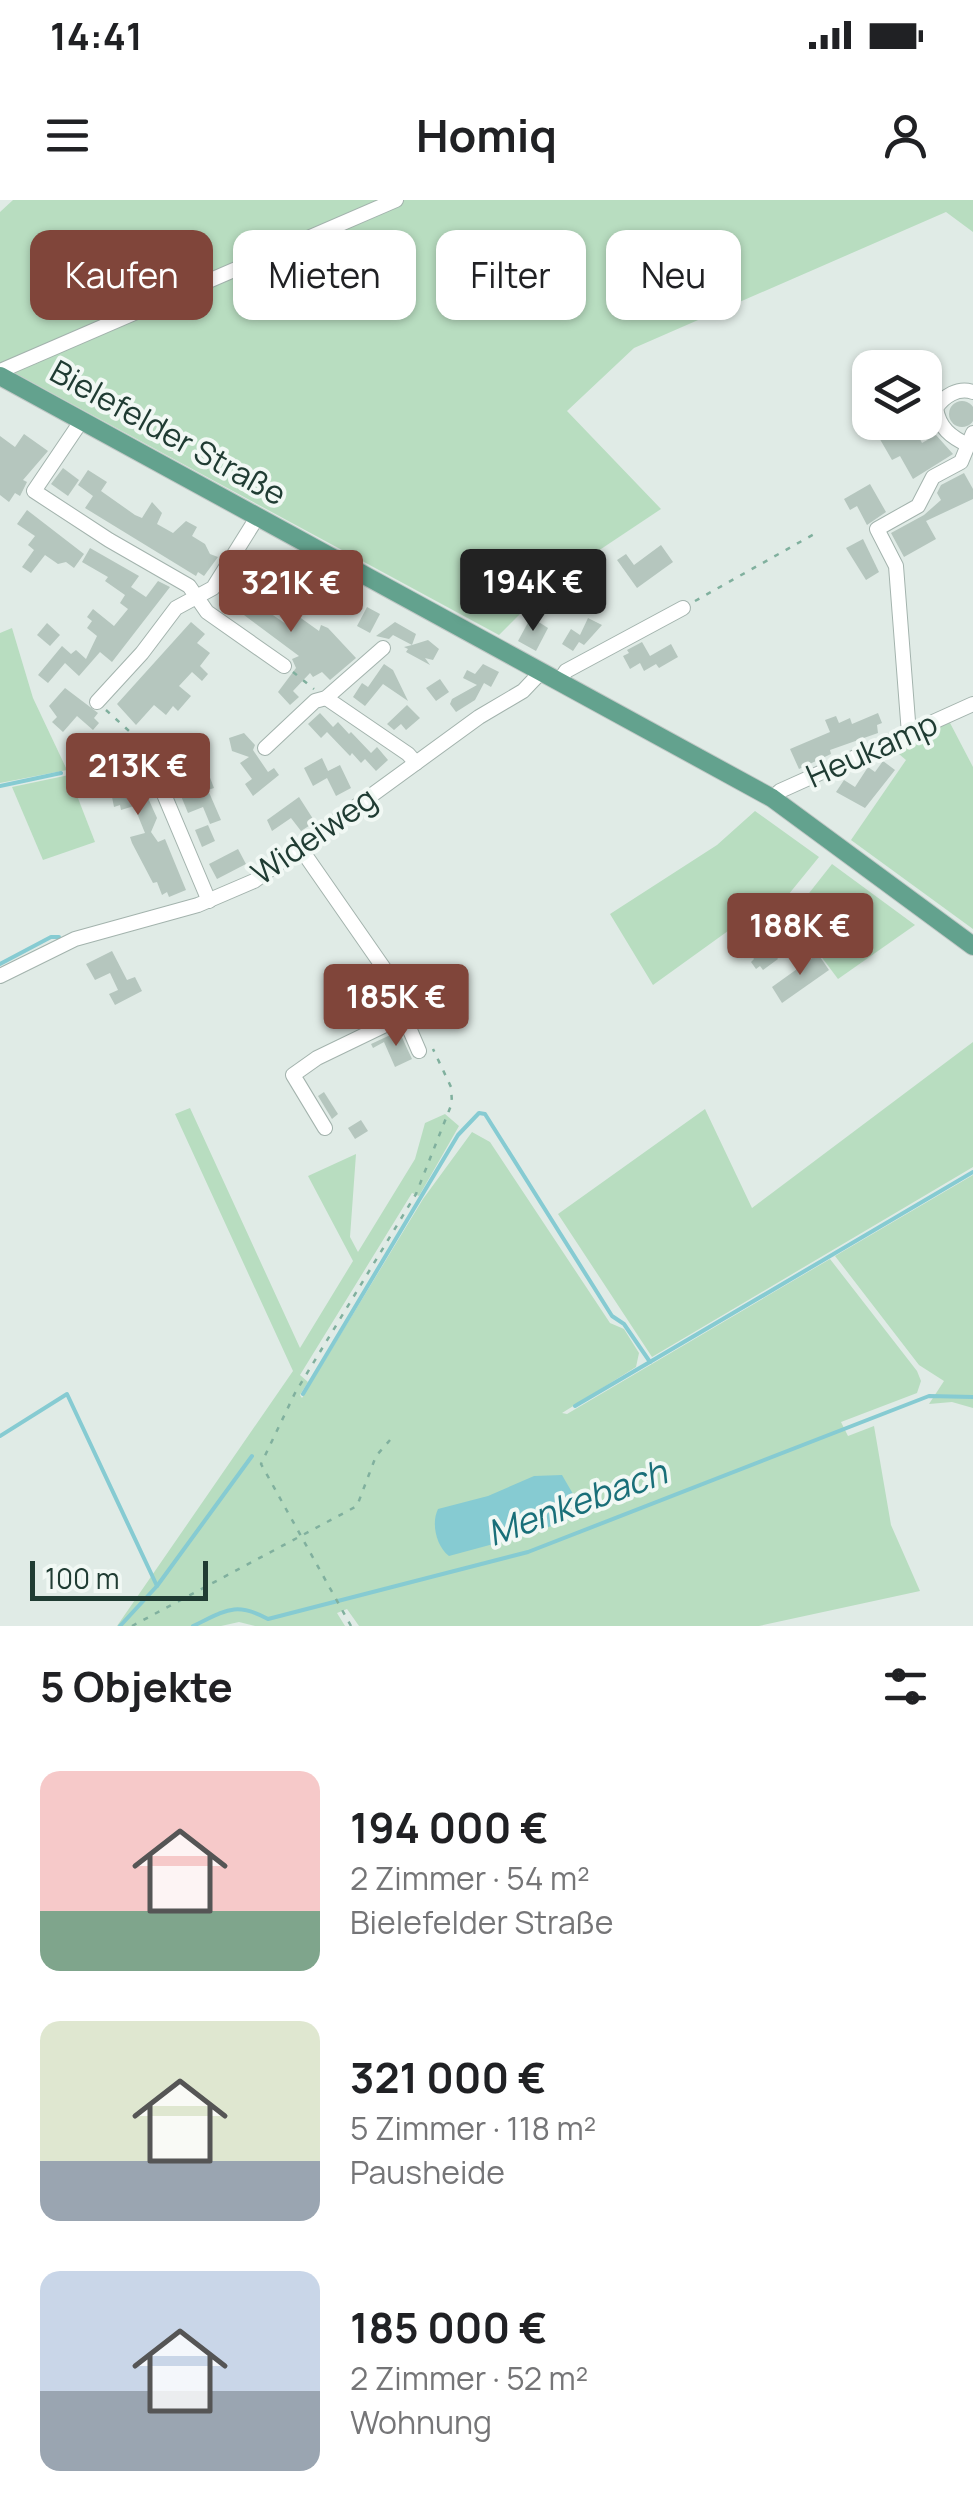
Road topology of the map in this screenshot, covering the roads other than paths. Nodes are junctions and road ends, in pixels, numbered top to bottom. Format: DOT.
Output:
graph roads {
  1 [pos="396,200"];
  2 [pos="0,373"];
  3 [pos="973,392"];
  4 [pos="82,420"];
  5 [pos="970,439"];
  6 [pos="258,516"];
  7 [pos="197,598"];
  8 [pos="682,608"];
  9 [pos="383,648"];
  10 [pos="284,666"];
  11 [pos="542,671"];
  12 [pos="560,680"];
  13 [pos="326,698"];
  14 [pos="97,702"];
  15 [pos="973,704"];
  16 [pos="909,734"];
  17 [pos="265,748"];
  18 [pos="148,754"];
  19 [pos="416,763"];
  20 [pos="772,798"];
  21 [pos="301,849"];
  22 [pos="208,901"];
  23 [pos="973,946"];
  24 [pos="0,976"];
  25 [pos="404,1016"];
  26 [pos="424,1044"];
  27 [pos="325,1128"];
  1 -- 2 [label="street"];
  2 -- 4 [label="main road, Bielefelder Straße"];
  3 -- 5 [label="street"];
  4 -- 6 [label="main road, Bielefelder Straße"];
  4 -- 7 [label="street"];
  5 -- 16 [label="street"];
  6 -- 7 [label="street"];
  6 -- 11 [label="main road, Bielefelder Straße"];
  7 -- 10 [label="street"];
  7 -- 14 [label="street"];
  8 -- 12 [label="street"];
  9 -- 13 [label="street"];
  11 -- 12 [label="main road, Bielefelder Straße"];
  11 -- 19 [label="street, Wideiweg"];
  12 -- 20 [label="main road, Bielefelder Straße"];
  13 -- 17 [label="street"];
  13 -- 19 [label="street, Wideiweg"];
  15 -- 16 [label="street, Heukamp"];
  16 -- 20 [label="street, Heukamp"];
  18 -- 22 [label="street, Wideiweg"];
  19 -- 21 [label="street, Wideiweg"];
  20 -- 23 [label="main road, Bielefelder Straße"];
  21 -- 22 [label="street, Wideiweg"];
  21 -- 25 [label="street"];
  22 -- 24 [label="street, Wideiweg"];
  25 -- 26 [label="street"];
  25 -- 27 [label="street"];
}
